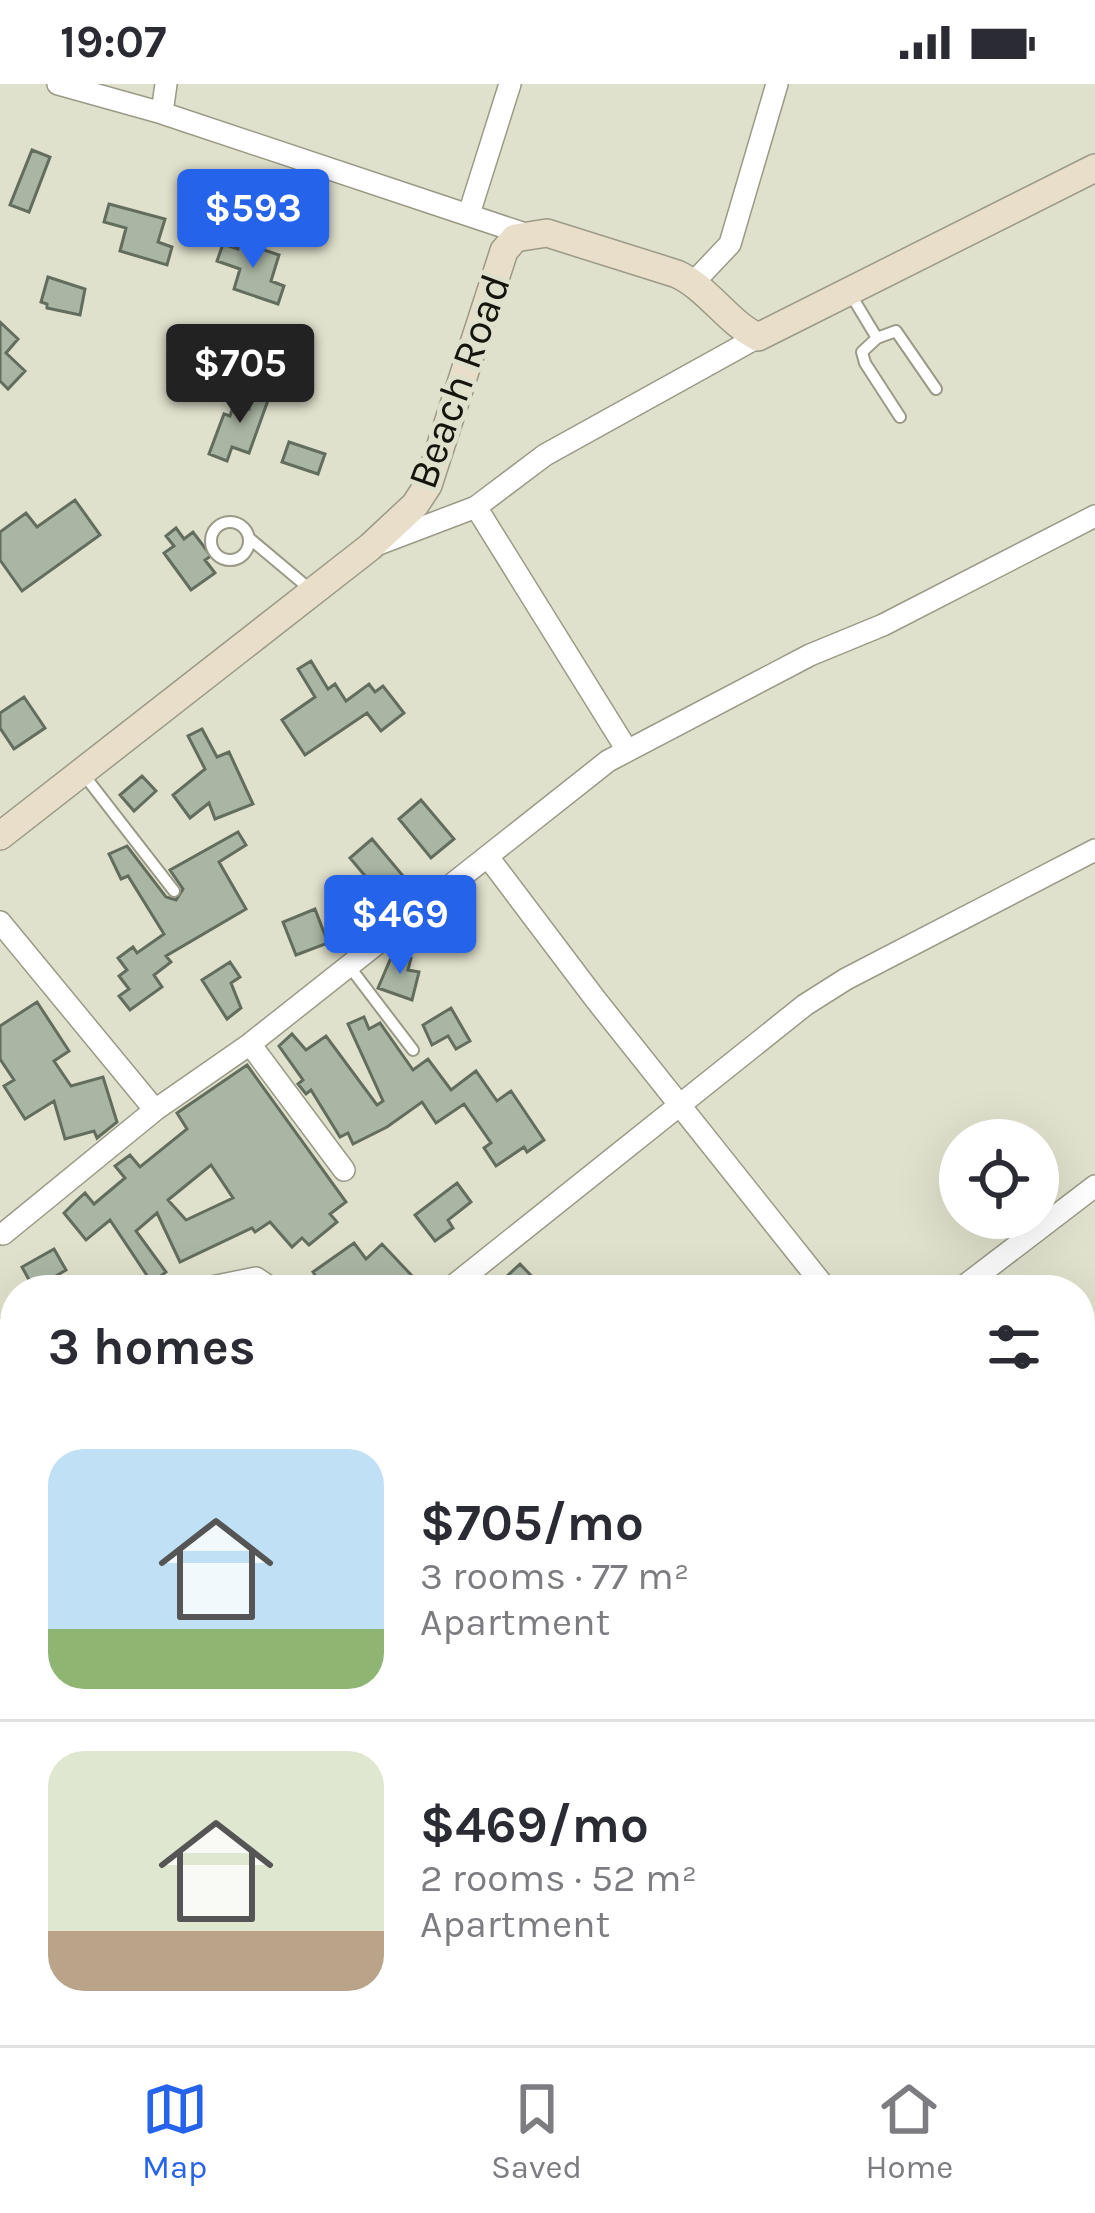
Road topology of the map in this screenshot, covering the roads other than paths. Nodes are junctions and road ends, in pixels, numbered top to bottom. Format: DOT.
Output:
graph roads {
  1 [pos="58,84"];
  2 [pos="166,84"];
  3 [pos="510,84"];
  4 [pos="777,84"];
  5 [pos="162,113"];
  6 [pos="1095,168"];
  7 [pos="469,214"];
  8 [pos="525,234"];
  9 [pos="694,282"];
  10 [pos="850,292"];
  11 [pos="758,337"];
  12 [pos="877,338"];
  13 [pos="936,389"];
  14 [pos="900,417"];
  15 [pos="476,506"];
  16 [pos="1095,516"];
  17 [pos="250,538"];
  18 [pos="370,547"];
  19 [pos="313,592"];
  20 [pos="627,750"];
  21 [pos="82,772"];
  22 [pos="0,836"];
  23 [pos="1095,850"];
  24 [pos="488,857"];
  25 [pos="174,891"];
  26 [pos="0,922"];
  27 [pos="349,966"];
  28 [pos="250,1044"];
  29 [pos="413,1050"];
  30 [pos="678,1103"];
  31 [pos="155,1110"];
  32 [pos="344,1170"];
  33 [pos="1095,1186"];
  34 [pos="2,1234"];
  35 [pos="466,1275"];
  36 [pos="815,1275"];
  37 [pos="979,1275"];
  38 [pos="0,1796"];
  39 [pos="0,1808"];
  1 -- 5 [label="street"];
  2 -- 5 [label="street"];
  3 -- 7 [label="street"];
  4 -- 9 [label="street"];
  5 -- 7 [label="street"];
  6 -- 10 [label="main road"];
  7 -- 8 [label="street"];
  8 -- 9 [label="main road, Beach Road"];
  8 -- 18 [label="main road, Beach Road"];
  9 -- 11 [label="main road, Beach Road"];
  10 -- 11 [label="main road"];
  10 -- 12 [label="lane"];
  11 -- 15 [label="street"];
  12 -- 13 [label="lane"];
  12 -- 14 [label="lane"];
  15 -- 18 [label="street"];
  15 -- 20 [label="street"];
  16 -- 20 [label="street"];
  17 -- 19 [label="lane"];
  18 -- 19 [label="main road, Beach Road"];
  19 -- 21 [label="main road, Beach Road"];
  20 -- 24 [label="street"];
  21 -- 22 [label="main road, Beach Road"];
  21 -- 25 [label="lane"];
  23 -- 30 [label="street"];
  24 -- 27 [label="street"];
  24 -- 30 [label="street"];
  26 -- 31 [label="street"];
  27 -- 28 [label="street"];
  27 -- 29 [label="lane"];
  28 -- 31 [label="street"];
  28 -- 32 [label="street"];
  30 -- 35 [label="street"];
  30 -- 36 [label="street"];
  31 -- 34 [label="street"];
  33 -- 37 [label="street"];
  38 -- 39 [label="lane"];
}
